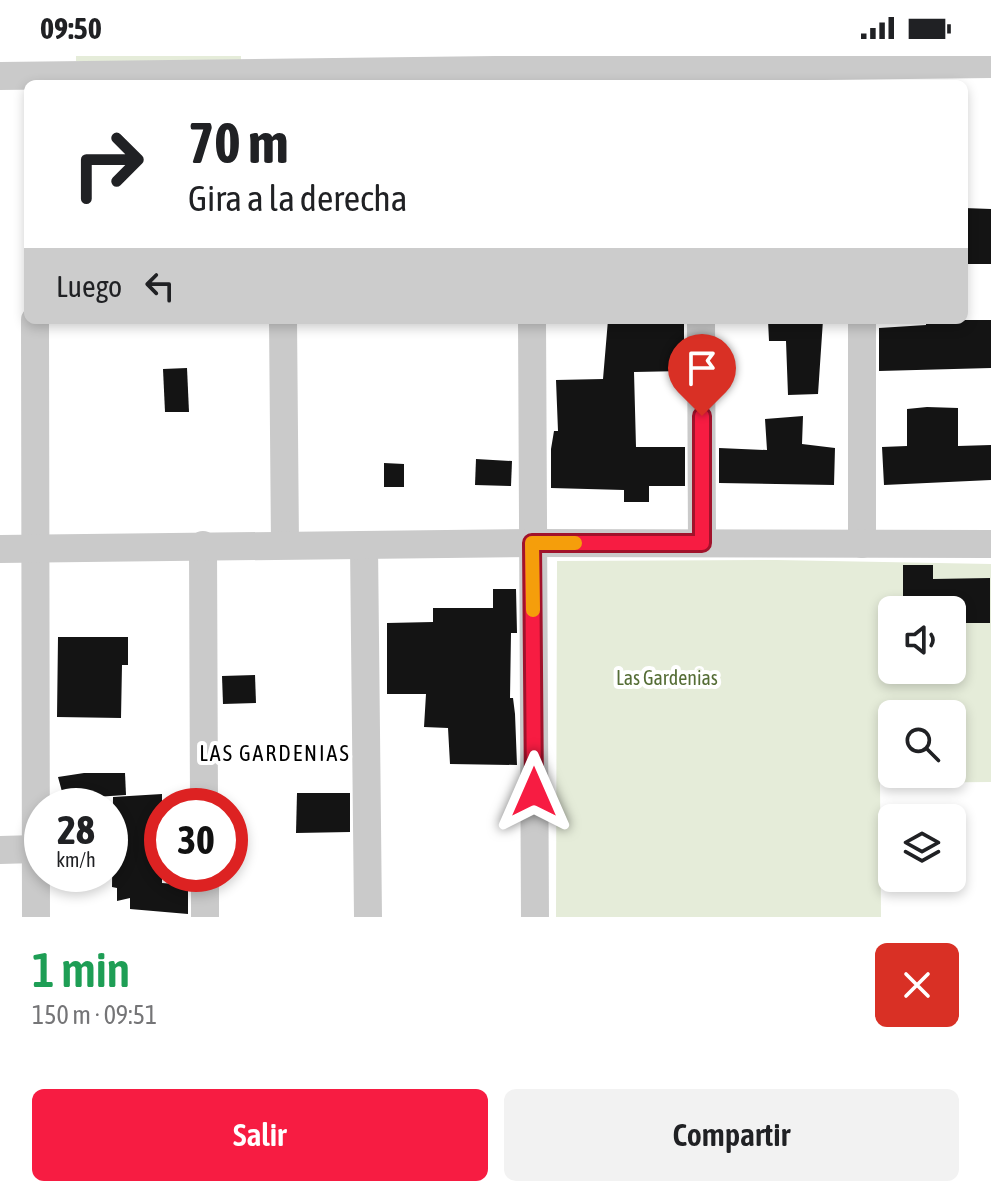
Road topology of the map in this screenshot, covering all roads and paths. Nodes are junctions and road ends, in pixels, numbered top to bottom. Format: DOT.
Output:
graph roads {
  1 [pos="779,62"];
  2 [pos="991,64"];
  3 [pos="531,70"];
  4 [pos="280,71"];
  5 [pos="34,72"];
  6 [pos="862,75"];
  7 [pos="0,76"];
  8 [pos="700,76"];
  9 [pos="35,324"];
  10 [pos="283,324"];
  11 [pos="532,324"];
  12 [pos="701,324"];
  13 [pos="862,324"];
  14 [pos="532,543"];
  15 [pos="702,543"];
  16 [pos="862,544"];
  17 [pos="991,544"];
  18 [pos="203,545"];
  19 [pos="285,545"];
  20 [pos="364,546"];
  21 [pos="0,549"];
  22 [pos="37,549"];
  23 [pos="36,788"];
  24 [pos="204,788"];
  25 [pos="24,849"];
  26 [pos="0,850"];
  27 [pos="36,892"];
  28 [pos="205,892"];
  29 [pos="36,917"];
  30 [pos="205,917"];
  31 [pos="368,917"];
  32 [pos="535,917"];
  1 -- 6 [label="street"];
  1 -- 8 [label="street"];
  2 -- 6 [label="street"];
  3 -- 4 [label="street"];
  3 -- 8 [label="street"];
  4 -- 5 [label="street"];
  5 -- 7 [label="street"];
  9 -- 22 [label="street"];
  10 -- 19 [label="street"];
  11 -- 14 [label="street"];
  12 -- 15 [label="street"];
  13 -- 16 [label="street"];
  14 -- 15 [label="street"];
  14 -- 20 [label="street"];
  14 -- 32 [label="street"];
  15 -- 16 [label="street"];
  16 -- 17 [label="street"];
  18 -- 19 [label="street"];
  18 -- 22 [label="street"];
  18 -- 24 [label="street"];
  19 -- 20 [label="street"];
  20 -- 31 [label="street"];
  21 -- 22 [label="street"];
  22 -- 23 [label="street"];
  25 -- 26 [label="street"];
  27 -- 29 [label="street"];
  28 -- 30 [label="street"];
}
